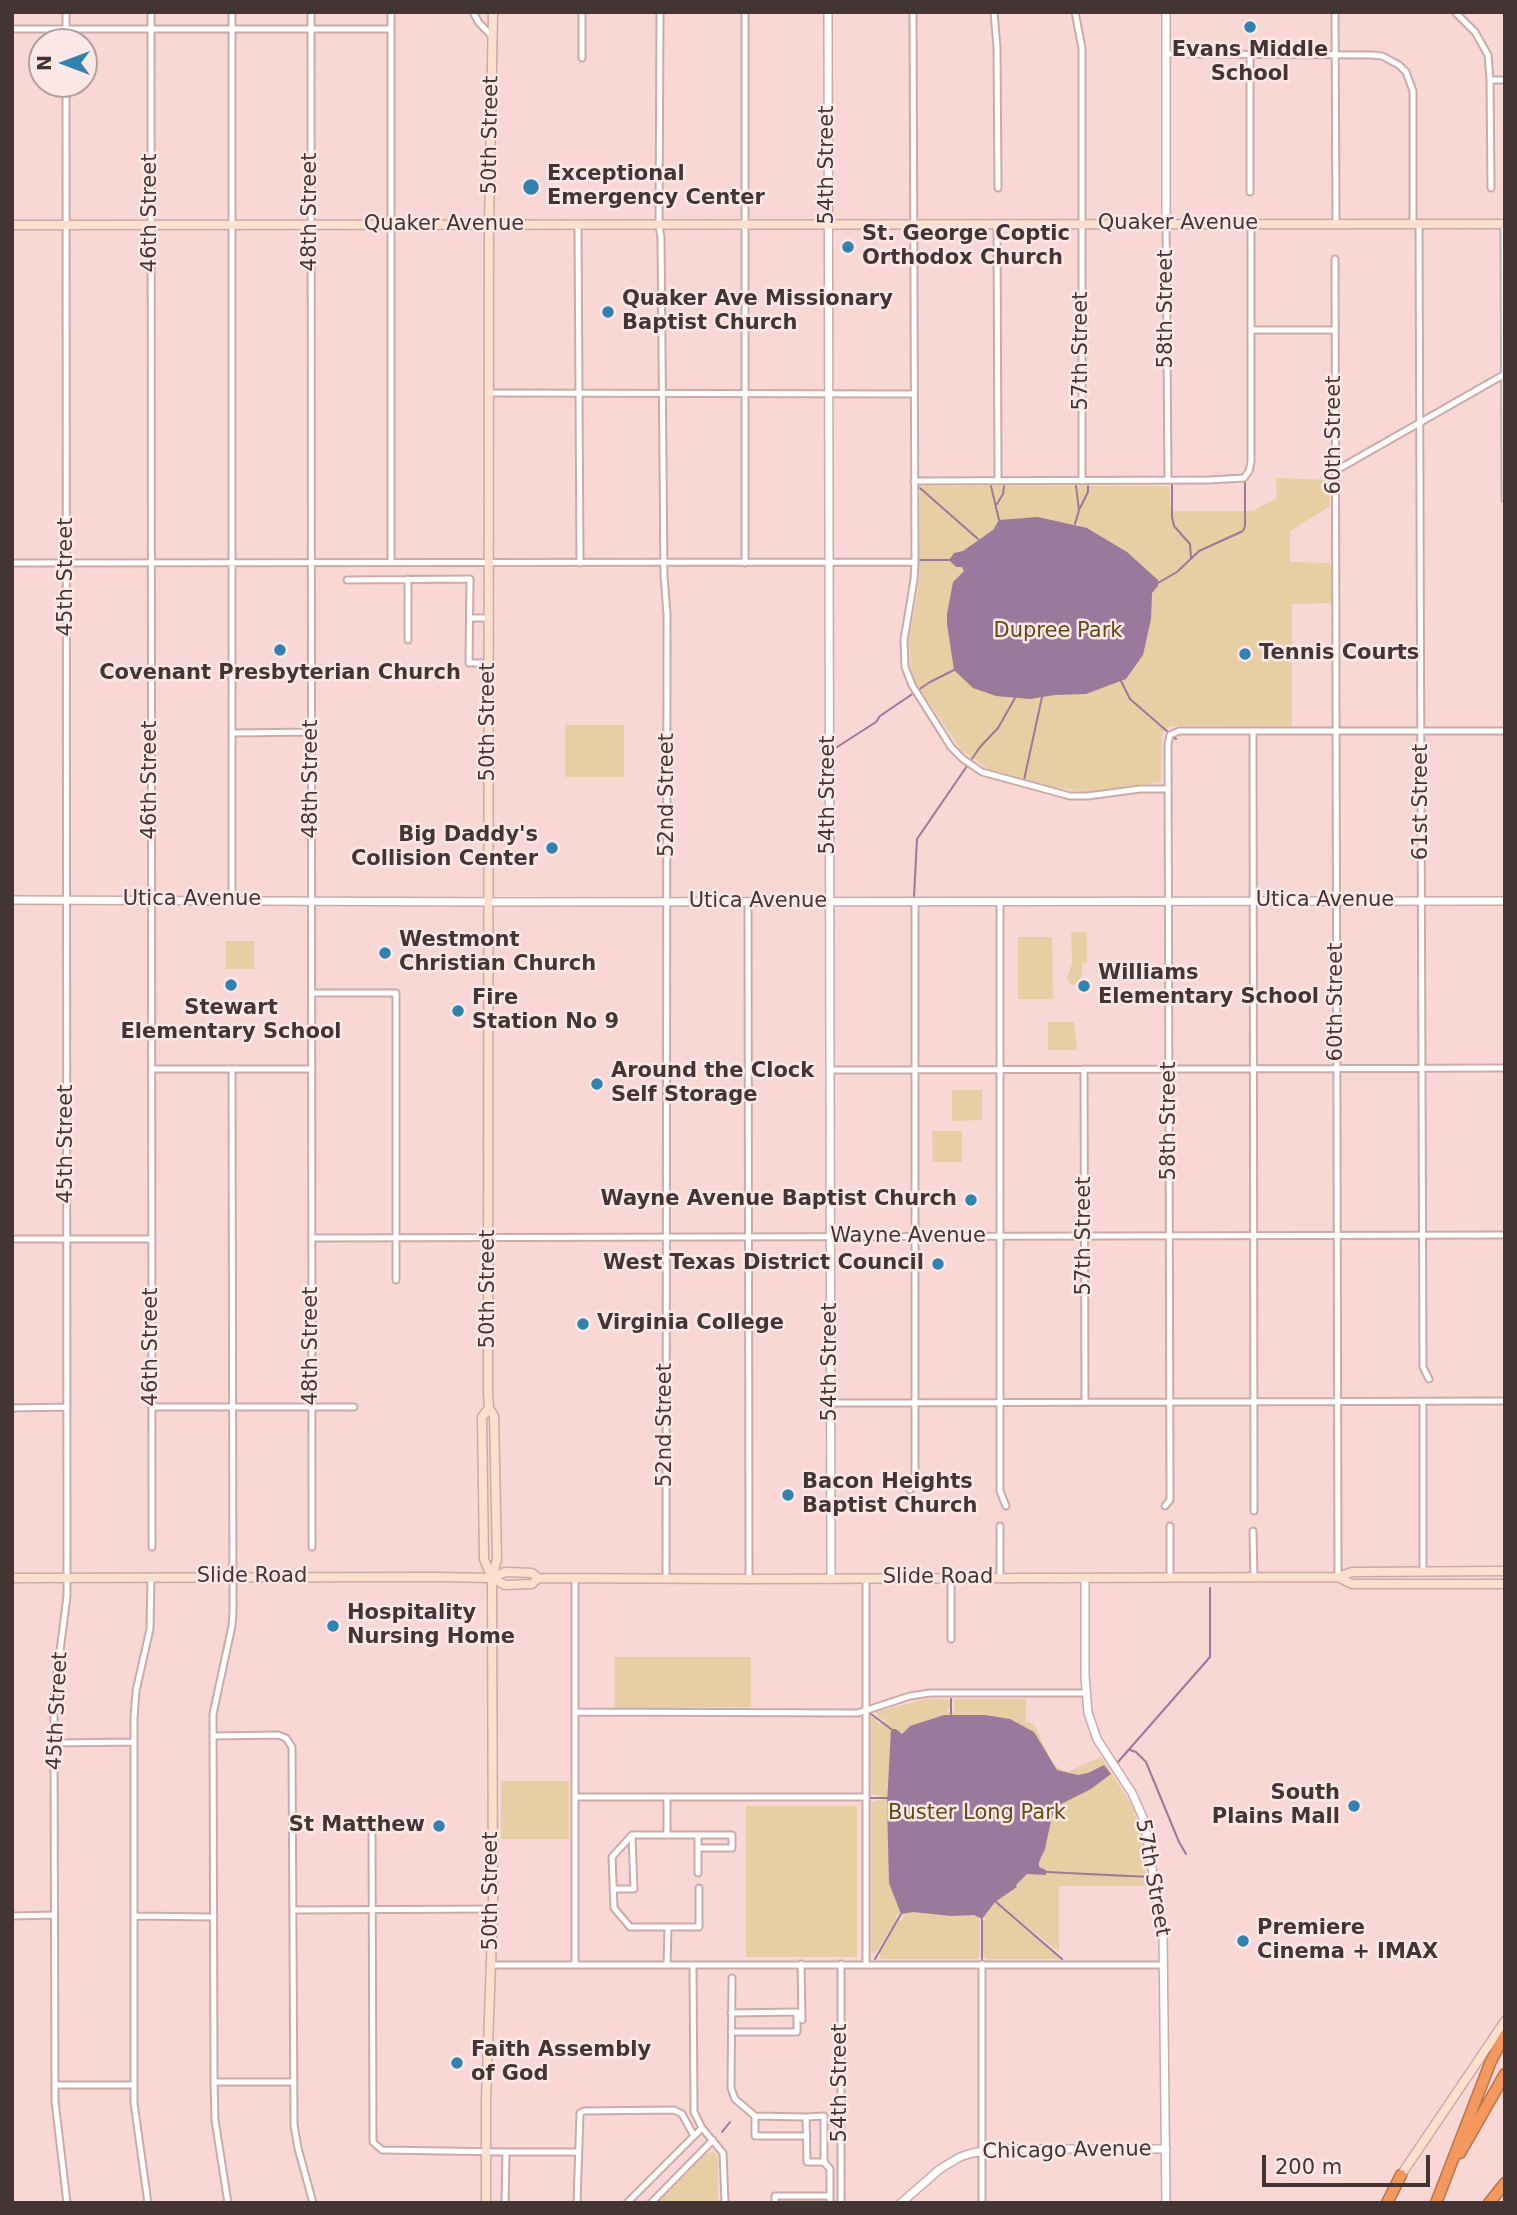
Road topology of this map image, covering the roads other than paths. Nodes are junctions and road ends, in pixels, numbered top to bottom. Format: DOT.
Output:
graph roads {
  1 [pos="151,12"];
  2 [pos="232,12"];
  3 [pos="311,12"];
  4 [pos="391,12"];
  5 [pos="473,12"];
  6 [pos="493,12"];
  7 [pos="582,12"];
  8 [pos="660,12"];
  9 [pos="745,12"];
  10 [pos="828,12"];
  11 [pos="913,12"];
  12 [pos="994,12"];
  13 [pos="1075,12"];
  14 [pos="1166,12"];
  15 [pos="1335,12"];
  16 [pos="1455,12"];
  17 [pos="98,29"];
  18 [pos="391,29"];
  19 [pos="151,30"];
  20 [pos="232,30"];
  21 [pos="311,30"];
  22 [pos="493,37"];
  23 [pos="1166,54"];
  24 [pos="1250,54"];
  25 [pos="1335,54"];
  26 [pos="582,58"];
  27 [pos="1490,80"];
  28 [pos="1505,80"];
  29 [pos="66,98"];
  30 [pos="998,188"];
  31 [pos="1491,188"];
  32 [pos="1250,192"];
  33 [pos="1166,224"];
  34 [pos="1251,224"];
  35 [pos="1336,224"];
  36 [pos="1416,224"];
  37 [pos="1504,224"];
  38 [pos="12,225"];
  39 [pos="66,225"];
  40 [pos="151,225"];
  41 [pos="232,225"];
  42 [pos="312,225"];
  43 [pos="391,225"];
  44 [pos="489,225"];
  45 [pos="578,225"];
  46 [pos="659,225"];
  47 [pos="745,225"];
  48 [pos="828,225"];
  49 [pos="913,225"];
  50 [pos="997,225"];
  51 [pos="1082,225"];
  52 [pos="1335,258"];
  53 [pos="1251,330"];
  54 [pos="1335,330"];
  55 [pos="1504,374"];
  56 [pos="489,393"];
  57 [pos="579,393"];
  58 [pos="662,394"];
  59 [pos="745,394"];
  60 [pos="828,394"];
  61 [pos="913,394"];
  62 [pos="1420,422"];
  63 [pos="1335,471"];
  64 [pos="1167,480"];
  65 [pos="914,481"];
  66 [pos="998,481"];
  67 [pos="1082,481"];
  68 [pos="1505,499"];
  69 [pos="377,562"];
  70 [pos="391,562"];
  71 [pos="432,562"];
  72 [pos="915,562"];
  73 [pos="12,563"];
  74 [pos="66,563"];
  75 [pos="151,563"];
  76 [pos="232,563"];
  77 [pos="312,563"];
  78 [pos="489,563"];
  79 [pos="580,563"];
  80 [pos="663,563"];
  81 [pos="745,563"];
  82 [pos="828,563"];
  83 [pos="408,579"];
  84 [pos="433,579"];
  85 [pos="347,580"];
  86 [pos="377,580"];
  87 [pos="470,618"];
  88 [pos="489,618"];
  89 [pos="408,640"];
  90 [pos="489,663"];
  91 [pos="1505,731"];
  92 [pos="312,732"];
  93 [pos="1253,732"];
  94 [pos="1337,732"];
  95 [pos="1422,732"];
  96 [pos="232,733"];
  97 [pos="1168,789"];
  98 [pos="67,900"];
  99 [pos="152,900"];
  100 [pos="232,900"];
  101 [pos="312,900"];
  102 [pos="12,901"];
  103 [pos="489,901"];
  104 [pos="1000,901"];
  105 [pos="1169,901"];
  106 [pos="1253,901"];
  107 [pos="1337,901"];
  108 [pos="1422,901"];
  109 [pos="1505,901"];
  110 [pos="666,902"];
  111 [pos="748,902"];
  112 [pos="829,902"];
  113 [pos="915,902"];
  114 [pos="312,993"];
  115 [pos="1423,1068"];
  116 [pos="1505,1068"];
  117 [pos="152,1069"];
  118 [pos="232,1069"];
  119 [pos="312,1069"];
  120 [pos="915,1069"];
  121 [pos="1000,1069"];
  122 [pos="1084,1069"];
  123 [pos="1170,1069"];
  124 [pos="1254,1069"];
  125 [pos="1337,1069"];
  126 [pos="830,1070"];
  127 [pos="1254,1235"];
  128 [pos="1338,1235"];
  129 [pos="1423,1235"];
  130 [pos="1505,1235"];
  131 [pos="1170,1236"];
  132 [pos="666,1237"];
  133 [pos="831,1237"];
  134 [pos="916,1237"];
  135 [pos="1000,1237"];
  136 [pos="1084,1237"];
  137 [pos="312,1238"];
  138 [pos="489,1238"];
  139 [pos="749,1238"];
  140 [pos="12,1239"];
  141 [pos="67,1239"];
  142 [pos="152,1239"];
  143 [pos="396,1239"];
  144 [pos="396,1280"];
  145 [pos="1429,1379"];
  146 [pos="1423,1401"];
  147 [pos="1505,1401"];
  148 [pos="1085,1402"];
  149 [pos="1170,1402"];
  150 [pos="1254,1402"];
  151 [pos="1338,1402"];
  152 [pos="831,1403"];
  153 [pos="915,1403"];
  154 [pos="1000,1403"];
  155 [pos="67,1407"];
  156 [pos="152,1407"];
  157 [pos="312,1407"];
  158 [pos="354,1407"];
  159 [pos="12,1408"];
  160 [pos="232,1408"];
  161 [pos="489,1408"];
  162 [pos="910,1490"];
  163 [pos="1006,1506"];
  164 [pos="1164,1506"];
  165 [pos="1254,1511"];
  166 [pos="1000,1526"];
  167 [pos="1170,1526"];
  168 [pos="1253,1531"];
  169 [pos="312,1547"];
  170 [pos="152,1548"];
  171 [pos="1423,1571"];
  172 [pos="1505,1571"];
  173 [pos="12,1577"];
  174 [pos="67,1577"];
  175 [pos="151,1577"];
  176 [pos="232,1577"];
  177 [pos="1338,1577"];
  178 [pos="492,1578"];
  179 [pos="866,1578"];
  180 [pos="951,1578"];
  181 [pos="1000,1578"];
  182 [pos="1085,1578"];
  183 [pos="1170,1578"];
  184 [pos="1254,1578"];
  185 [pos="575,1579"];
  186 [pos="666,1579"];
  187 [pos="749,1579"];
  188 [pos="831,1579"];
  189 [pos="1505,1584"];
  190 [pos="951,1639"];
  191 [pos="1085,1693"];
  192 [pos="865,1710"];
  193 [pos="575,1712"];
  194 [pos="214,1735"];
  195 [pos="134,1742"];
  196 [pos="54,1743"];
  197 [pos="575,1797"];
  198 [pos="865,1797"];
  199 [pos="667,1798"];
  200 [pos="372,1828"];
  201 [pos="632,1835"];
  202 [pos="667,1835"];
  203 [pos="698,1835"];
  204 [pos="698,1848"];
  205 [pos="698,1873"];
  206 [pos="699,1888"];
  207 [pos="613,1889"];
  208 [pos="372,1909"];
  209 [pos="493,1909"];
  210 [pos="294,1910"];
  211 [pos="54,1915"];
  212 [pos="12,1916"];
  213 [pos="134,1916"];
  214 [pos="214,1917"];
  215 [pos="668,1927"];
  216 [pos="801,1964"];
  217 [pos="841,1964"];
  218 [pos="866,1964"];
  219 [pos="982,1964"];
  220 [pos="491,1965"];
  221 [pos="575,1965"];
  222 [pos="667,1965"];
  223 [pos="693,1965"];
  224 [pos="1165,1965"];
  225 [pos="732,1978"];
  226 [pos="731,2012"];
  227 [pos="802,2020"];
  228 [pos="1505,2021"];
  229 [pos="731,2032"];
  230 [pos="1505,2035"];
  231 [pos="1505,2074"];
  232 [pos="214,2082"];
  233 [pos="294,2082"];
  234 [pos="55,2085"];
  235 [pos="134,2085"];
  236 [pos="755,2116"];
  237 [pos="806,2117"];
  238 [pos="702,2128"];
  239 [pos="694,2136"];
  240 [pos="807,2136"];
  241 [pos="713,2140"];
  242 [pos="1166,2150"];
  243 [pos="486,2151"];
  244 [pos="982,2151"];
  245 [pos="506,2152"];
  246 [pos="578,2152"];
  247 [pos="824,2162"];
  248 [pos="1401,2175"];
  249 [pos="1446,2176"];
  250 [pos="1505,2183"];
  251 [pos="830,2200"];
  252 [pos="67,2203"];
  253 [pos="148,2203"];
  254 [pos="229,2203"];
  255 [pos="313,2203"];
  256 [pos="486,2203"];
  257 [pos="505,2203"];
  258 [pos="577,2203"];
  259 [pos="628,2203"];
  260 [pos="651,2203"];
  261 [pos="725,2203"];
  262 [pos="775,2203"];
  263 [pos="841,2203"];
  264 [pos="901,2203"];
  265 [pos="982,2203"];
  266 [pos="1166,2203"];
  267 [pos="1382,2203"];
  268 [pos="1387,2203"];
  269 [pos="1436,2203"];
  270 [pos="1489,2203"];
  1 -- 19 [label="street, 46th Street"];
  2 -- 20 [label="street"];
  3 -- 21 [label="street, 48th Street"];
  4 -- 18 [label="street"];
  5 -- 22 [label="street"];
  6 -- 22 [label="main road, 50th Street"];
  7 -- 26 [label="street"];
  8 -- 46 [label="street, 52nd Street"];
  9 -- 47 [label="street"];
  10 -- 48 [label="street, 54th Street"];
  11 -- 49 [label="street"];
  12 -- 30 [label="street"];
  13 -- 51 [label="street, 57th Street"];
  14 -- 23 [label="street, 58th Street"];
  15 -- 25 [label="street"];
  16 -- 27 [label="street"];
  17 -- 19 [label="street"];
  18 -- 21 [label="street"];
  18 -- 43 [label="street"];
  19 -- 20 [label="street"];
  19 -- 40 [label="street, 46th Street"];
  20 -- 21 [label="street"];
  20 -- 41 [label="street"];
  21 -- 42 [label="street, 48th Street"];
  22 -- 44 [label="main road, 50th Street"];
  23 -- 24 [label="street"];
  23 -- 33 [label="street, 58th Street"];
  24 -- 25 [label="street"];
  24 -- 32 [label="street"];
  25 -- 35 [label="street"];
  25 -- 36 [label="street, 61st Street"];
  27 -- 28 [label="street"];
  27 -- 31 [label="street"];
  29 -- 39 [label="street, 45th Street"];
  33 -- 34 [label="main road, Quaker Avenue"];
  33 -- 51 [label="main road, Quaker Avenue"];
  33 -- 64 [label="street, 58th Street"];
  34 -- 35 [label="main road, Quaker Avenue"];
  34 -- 53 [label="street"];
  35 -- 36 [label="main road, Quaker Avenue"];
  36 -- 37 [label="main road, Quaker Avenue"];
  36 -- 62 [label="street, 61st Street"];
  37 -- 55 [label="street"];
  38 -- 39 [label="main road, Quaker Avenue"];
  39 -- 40 [label="main road, Quaker Avenue"];
  39 -- 74 [label="street, 45th Street"];
  40 -- 41 [label="main road, Quaker Avenue"];
  40 -- 75 [label="street, 46th Street"];
  41 -- 42 [label="main road, Quaker Avenue"];
  41 -- 76 [label="street"];
  42 -- 43 [label="main road, Quaker Avenue"];
  42 -- 77 [label="street, 48th Street"];
  43 -- 44 [label="main road, Quaker Avenue"];
  43 -- 70 [label="street"];
  44 -- 45 [label="main road, Quaker Avenue"];
  44 -- 56 [label="main road, 50th Street"];
  45 -- 46 [label="main road, Quaker Avenue"];
  45 -- 57 [label="street"];
  46 -- 47 [label="main road, Quaker Avenue"];
  46 -- 58 [label="street, 52nd Street"];
  47 -- 48 [label="main road, Quaker Avenue"];
  47 -- 59 [label="street"];
  48 -- 49 [label="main road, Quaker Avenue"];
  48 -- 60 [label="street, 54th Street"];
  49 -- 50 [label="main road, Quaker Avenue"];
  49 -- 61 [label="street"];
  50 -- 51 [label="main road, Quaker Avenue"];
  50 -- 66 [label="street"];
  51 -- 67 [label="street, 57th Street"];
  52 -- 54 [label="street, 60th Street"];
  53 -- 54 [label="street"];
  53 -- 64 [label="street"];
  54 -- 63 [label="street, 60th Street"];
  55 -- 62 [label="street"];
  55 -- 68 [label="street"];
  56 -- 57 [label="street"];
  56 -- 78 [label="main road, 50th Street"];
  57 -- 58 [label="street"];
  57 -- 79 [label="street"];
  58 -- 59 [label="street"];
  58 -- 80 [label="street, 52nd Street"];
  59 -- 60 [label="street"];
  59 -- 81 [label="street"];
  60 -- 61 [label="street"];
  60 -- 82 [label="street, 54th Street"];
  61 -- 65 [label="street"];
  62 -- 63 [label="street"];
  62 -- 95 [label="street, 61st Street"];
  63 -- 94 [label="street, 60th Street"];
  64 -- 67 [label="street"];
  65 -- 66 [label="street"];
  65 -- 72 [label="street"];
  66 -- 67 [label="street"];
  69 -- 70 [label="street"];
  69 -- 77 [label="street"];
  69 -- 86 [label="street"];
  70 -- 71 [label="street"];
  71 -- 78 [label="street"];
  71 -- 84 [label="street"];
  72 -- 82 [label="street"];
  72 -- 97 [label="street"];
  73 -- 74 [label="street"];
  74 -- 75 [label="street"];
  74 -- 98 [label="street, 45th Street"];
  75 -- 76 [label="street"];
  75 -- 99 [label="street, 46th Street"];
  76 -- 77 [label="street"];
  76 -- 96 [label="street"];
  77 -- 92 [label="street, 48th Street"];
  78 -- 79 [label="street"];
  78 -- 88 [label="main road, 50th Street"];
  79 -- 80 [label="street"];
  80 -- 81 [label="street"];
  80 -- 110 [label="street, 52nd Street"];
  81 -- 82 [label="street"];
  82 -- 112 [label="street, 54th Street"];
  83 -- 84 [label="street"];
  83 -- 86 [label="street"];
  83 -- 89 [label="street"];
  84 -- 87 [label="street"];
  85 -- 86 [label="street"];
  87 -- 88 [label="street"];
  87 -- 90 [label="street"];
  88 -- 90 [label="main road, 50th Street"];
  90 -- 103 [label="main road, 50th Street"];
  91 -- 95 [label="street"];
  92 -- 96 [label="street"];
  92 -- 101 [label="street, 48th Street"];
  93 -- 94 [label="street"];
  93 -- 97 [label="street, 58th Street"];
  93 -- 106 [label="street"];
  94 -- 95 [label="street"];
  94 -- 107 [label="street, 60th Street"];
  95 -- 108 [label="street, 61st Street"];
  96 -- 100 [label="street"];
  97 -- 105 [label="street, 58th Street"];
  98 -- 99 [label="street, Utica Avenue"];
  98 -- 102 [label="street, Utica Avenue"];
  98 -- 141 [label="street, 45th Street"];
  99 -- 100 [label="street, Utica Avenue"];
  99 -- 117 [label="street, 46th Street"];
  100 -- 101 [label="street, Utica Avenue"];
  101 -- 103 [label="street, Utica Avenue"];
  101 -- 114 [label="street, 48th Street"];
  103 -- 110 [label="street, Utica Avenue"];
  103 -- 138 [label="main road, 50th Street"];
  104 -- 105 [label="street, Utica Avenue"];
  104 -- 113 [label="street, Utica Avenue"];
  104 -- 121 [label="street"];
  105 -- 106 [label="street, Utica Avenue"];
  105 -- 123 [label="street, 58th Street"];
  106 -- 107 [label="street, Utica Avenue"];
  106 -- 124 [label="street"];
  107 -- 108 [label="street, Utica Avenue"];
  107 -- 125 [label="street, 60th Street"];
  108 -- 109 [label="street, Utica Avenue"];
  108 -- 115 [label="street, 61st Street"];
  110 -- 111 [label="street, Utica Avenue"];
  110 -- 132 [label="street, 52nd Street"];
  111 -- 112 [label="street, Utica Avenue"];
  111 -- 139 [label="street"];
  112 -- 113 [label="street, Utica Avenue"];
  112 -- 126 [label="street, 54th Street"];
  113 -- 120 [label="street"];
  114 -- 119 [label="street, 48th Street"];
  114 -- 143 [label="street"];
  115 -- 116 [label="street"];
  115 -- 125 [label="street"];
  115 -- 129 [label="street, 61st Street"];
  117 -- 118 [label="street"];
  117 -- 142 [label="street, 46th Street"];
  118 -- 119 [label="street"];
  118 -- 160 [label="street"];
  119 -- 137 [label="street, 48th Street"];
  120 -- 121 [label="street"];
  120 -- 126 [label="street"];
  120 -- 134 [label="street"];
  121 -- 122 [label="street"];
  121 -- 135 [label="street"];
  122 -- 123 [label="street"];
  122 -- 136 [label="street, 57th Street"];
  123 -- 124 [label="street"];
  123 -- 131 [label="street, 58th Street"];
  124 -- 125 [label="street"];
  124 -- 127 [label="street"];
  125 -- 128 [label="street, 60th Street"];
  126 -- 133 [label="street, 54th Street"];
  127 -- 128 [label="street, Wayne Avenue"];
  127 -- 131 [label="street, Wayne Avenue"];
  127 -- 150 [label="street"];
  128 -- 129 [label="street, Wayne Avenue"];
  128 -- 151 [label="street, 60th Street"];
  129 -- 130 [label="street, Wayne Avenue"];
  129 -- 145 [label="street, 61st Street"];
  131 -- 136 [label="street, Wayne Avenue"];
  131 -- 149 [label="street, 58th Street"];
  132 -- 138 [label="street, Wayne Avenue"];
  132 -- 139 [label="street, Wayne Avenue"];
  132 -- 186 [label="street, 52nd Street"];
  133 -- 134 [label="street, Wayne Avenue"];
  133 -- 139 [label="street, Wayne Avenue"];
  133 -- 152 [label="street, 54th Street"];
  134 -- 135 [label="street, Wayne Avenue"];
  134 -- 153 [label="street"];
  135 -- 136 [label="street, Wayne Avenue"];
  135 -- 154 [label="street"];
  136 -- 148 [label="street, 57th Street"];
  137 -- 143 [label="street, Wayne Avenue"];
  137 -- 157 [label="street, 48th Street"];
  138 -- 143 [label="street, Wayne Avenue"];
  138 -- 161 [label="main road, 50th Street"];
  139 -- 187 [label="street"];
  140 -- 141 [label="street"];
  141 -- 142 [label="street"];
  141 -- 155 [label="street, 45th Street"];
  142 -- 156 [label="street, 46th Street"];
  143 -- 144 [label="street"];
  146 -- 147 [label="street"];
  146 -- 151 [label="street"];
  146 -- 171 [label="street"];
  148 -- 149 [label="street"];
  148 -- 154 [label="street"];
  149 -- 150 [label="street"];
  149 -- 164 [label="street, 58th Street"];
  150 -- 151 [label="street"];
  150 -- 165 [label="street"];
  151 -- 177 [label="street, 60th Street"];
  152 -- 153 [label="street"];
  152 -- 188 [label="street, 54th Street"];
  153 -- 154 [label="street"];
  153 -- 162 [label="street"];
  154 -- 163 [label="street"];
  155 -- 159 [label="street"];
  155 -- 174 [label="street, 45th Street"];
  156 -- 160 [label="street"];
  156 -- 170 [label="street, 46th Street"];
  157 -- 158 [label="street"];
  157 -- 160 [label="street"];
  157 -- 169 [label="street, 48th Street"];
  160 -- 176 [label="street"];
  161 -- 178 [label="main road, 50th Street"];
  161 -- 178 [label="main road, 50th Street"];
  166 -- 181 [label="street"];
  167 -- 183 [label="street"];
  168 -- 184 [label="street"];
  171 -- 172 [label="main road, Slide Road"];
  171 -- 177 [label="main road, Slide Road"];
  173 -- 174 [label="main road, Slide Road"];
  174 -- 175 [label="main road, Slide Road"];
  174 -- 196 [label="street, 45th Street"];
  175 -- 176 [label="main road, Slide Road"];
  175 -- 195 [label="street"];
  176 -- 178 [label="main road, Slide Road"];
  176 -- 194 [label="street"];
  177 -- 184 [label="main road, Slide Road"];
  177 -- 189 [label="main road, Slide Road"];
  178 -- 185 [label="main road, Slide Road"];
  178 -- 209 [label="main road, 50th Street"];
  179 -- 180 [label="main road, Slide Road"];
  179 -- 188 [label="main road, Slide Road"];
  179 -- 192 [label="street"];
  180 -- 181 [label="main road, Slide Road"];
  180 -- 190 [label="street"];
  181 -- 182 [label="main road, Slide Road"];
  182 -- 183 [label="main road, Slide Road"];
  182 -- 191 [label="street, 57th Street"];
  183 -- 184 [label="main road, Slide Road"];
  185 -- 186 [label="main road, Slide Road"];
  185 -- 193 [label="street"];
  186 -- 187 [label="main road, Slide Road"];
  187 -- 188 [label="main road, Slide Road"];
  191 -- 192 [label="street"];
  191 -- 224 [label="street, 57th Street"];
  192 -- 193 [label="street"];
  192 -- 198 [label="street"];
  193 -- 197 [label="street"];
  194 -- 210 [label="street"];
  194 -- 214 [label="street"];
  195 -- 196 [label="street"];
  195 -- 213 [label="street"];
  196 -- 211 [label="street, 45th Street"];
  197 -- 199 [label="street"];
  197 -- 221 [label="street"];
  198 -- 199 [label="street"];
  198 -- 218 [label="street"];
  199 -- 202 [label="street"];
  200 -- 208 [label="street"];
  201 -- 202 [label="street"];
  201 -- 207 [label="street"];
  201 -- 207 [label="street"];
  202 -- 203 [label="street"];
  203 -- 204 [label="street"];
  203 -- 204 [label="street"];
  204 -- 205 [label="street"];
  206 -- 215 [label="street"];
  207 -- 215 [label="street"];
  208 -- 209 [label="street"];
  208 -- 210 [label="street"];
  208 -- 243 [label="street"];
  209 -- 220 [label="main road, 50th Street"];
  210 -- 233 [label="street"];
  211 -- 212 [label="street"];
  211 -- 234 [label="street, 45th Street"];
  213 -- 214 [label="street"];
  213 -- 235 [label="street"];
  214 -- 232 [label="street"];
  215 -- 222 [label="street"];
  216 -- 217 [label="street"];
  216 -- 223 [label="street"];
  216 -- 227 [label="street"];
  217 -- 218 [label="street"];
  217 -- 263 [label="street, 54th Street"];
  218 -- 219 [label="street"];
  219 -- 224 [label="street"];
  219 -- 244 [label="street"];
  220 -- 221 [label="street"];
  220 -- 243 [label="main road, 50th Street"];
  221 -- 222 [label="street"];
  222 -- 223 [label="street"];
  223 -- 238 [label="street"];
  224 -- 242 [label="street, 57th Street"];
  225 -- 226 [label="street"];
  226 -- 229 [label="street"];
  226 -- 229 [label="street"];
  228 -- 248 [label="main road"];
  229 -- 236 [label="street"];
  230 -- 249 [label="highway"];
  231 -- 249 [label="highway"];
  232 -- 233 [label="street"];
  232 -- 254 [label="street"];
  233 -- 255 [label="street"];
  234 -- 235 [label="street"];
  234 -- 252 [label="street, 45th Street"];
  235 -- 253 [label="street"];
  236 -- 237 [label="street"];
  236 -- 240 [label="street"];
  237 -- 240 [label="street"];
  237 -- 247 [label="street"];
  238 -- 239 [label="street"];
  238 -- 241 [label="street"];
  239 -- 246 [label="street"];
  239 -- 259 [label="street"];
  240 -- 247 [label="street"];
  241 -- 260 [label="street"];
  241 -- 261 [label="street"];
  242 -- 244 [label="street, Chicago Avenue"];
  242 -- 266 [label="street"];
  243 -- 245 [label="street"];
  243 -- 256 [label="main road, 50th Street"];
  244 -- 264 [label="street, Chicago Avenue"];
  244 -- 265 [label="street"];
  245 -- 246 [label="street"];
  245 -- 257 [label="street"];
  246 -- 258 [label="street"];
  247 -- 251 [label="street"];
  248 -- 267 [label="main road"];
  248 -- 268 [label="highway"];
  249 -- 269 [label="highway"];
  250 -- 270 [label="highway"];
  251 -- 262 [label="street"];
}
